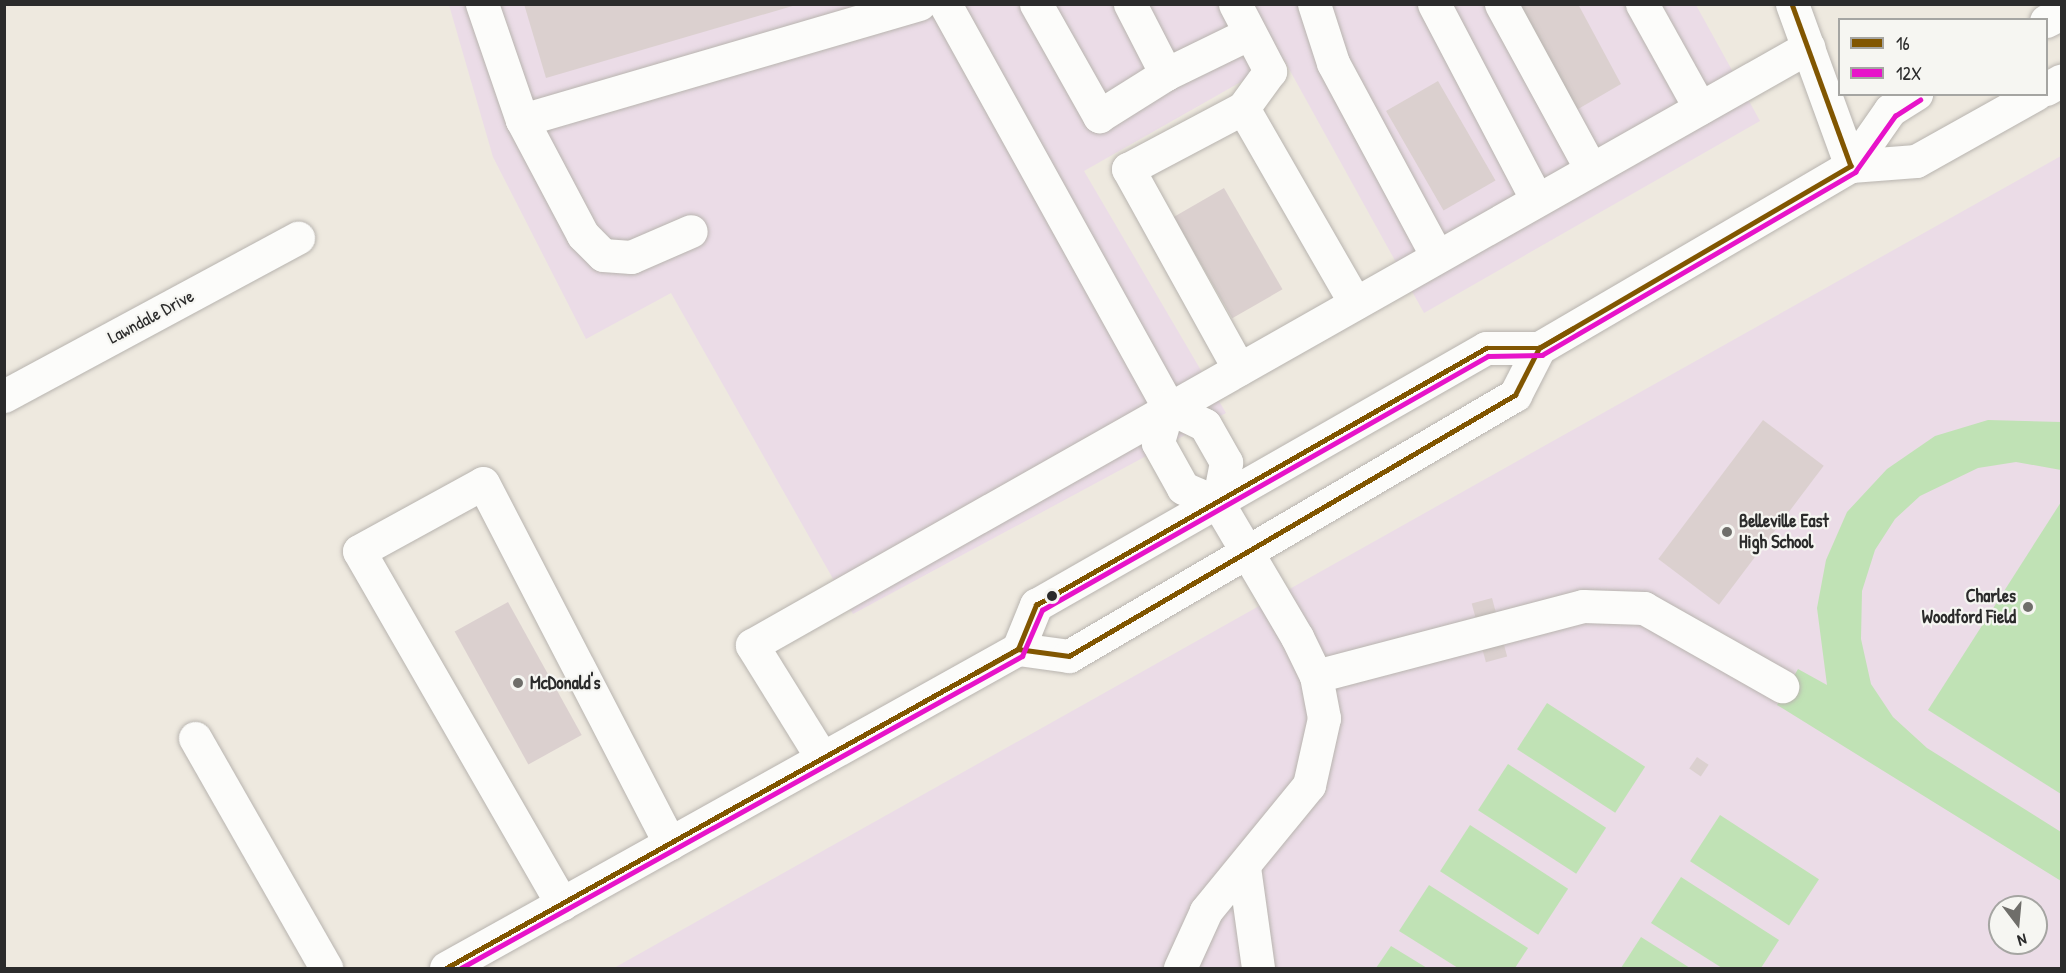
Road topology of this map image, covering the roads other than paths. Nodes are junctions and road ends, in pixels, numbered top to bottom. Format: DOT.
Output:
graph roads {
  1 [pos="482,4"];
  2 [pos="920,4"];
  3 [pos="945,4"];
  4 [pos="1036,4"];
  5 [pos="1130,4"];
  6 [pos="1235,4"];
  7 [pos="1314,4"];
  8 [pos="1434,4"];
  9 [pos="1501,4"];
  10 [pos="1642,4"];
  11 [pos="1792,4"];
  12 [pos="1250,33"];
  13 [pos="1808,47"];
  14 [pos="1166,74"];
  15 [pos="2061,80"];
  16 [pos="2048,88"];
  17 [pos="1913,96"];
  18 [pos="2032,96"];
  19 [pos="1243,108"];
  20 [pos="1700,108"];
  21 [pos="522,120"];
  22 [pos="1851,166"];
  23 [pos="1591,169"];
  24 [pos="1538,200"];
  25 [pos="691,231"];
  26 [pos="298,238"];
  27 [pos="1437,256"];
  28 [pos="1355,303"];
  29 [pos="1539,348"];
  30 [pos="1239,369"];
  31 [pos="4,396"];
  32 [pos="1168,407"];
  33 [pos="1218,503"];
  34 [pos="1247,554"];
  35 [pos="1018,649"];
  36 [pos="1316,676"];
  37 [pos="1782,686"];
  38 [pos="195,738"];
  39 [pos="822,758"];
  40 [pos="670,843"];
  41 [pos="1244,867"];
  42 [pos="562,904"];
  43 [pos="326,969"];
  44 [pos="446,969"];
  45 [pos="1180,969"];
  46 [pos="1258,969"];
  1 -- 21 [label="main road"];
  2 -- 21 [label="main road"];
  3 -- 32 [label="main road"];
  4 -- 14 [label="main road"];
  5 -- 14 [label="main road"];
  6 -- 12 [label="main road"];
  7 -- 27 [label="main road"];
  8 -- 24 [label="main road"];
  9 -- 23 [label="main road"];
  10 -- 20 [label="main road"];
  11 -- 13 [label="main road"];
  12 -- 14 [label="main road"];
  12 -- 19 [label="main road"];
  13 -- 20 [label="main road"];
  13 -- 22 [label="main road"];
  15 -- 16 [label="main road"];
  17 -- 22 [label="main road"];
  18 -- 22 [label="main road"];
  19 -- 28 [label="main road"];
  19 -- 30 [label="main road"];
  20 -- 23 [label="main road"];
  21 -- 25 [label="main road"];
  22 -- 29 [label="main road"];
  23 -- 24 [label="main road"];
  24 -- 27 [label="main road"];
  26 -- 31 [label="main road, Lawndale Drive"];
  27 -- 28 [label="main road"];
  28 -- 30 [label="main road"];
  29 -- 33 [label="main road"];
  29 -- 34 [label="main road"];
  30 -- 32 [label="main road"];
  32 -- 33 [label="main road"];
  32 -- 33 [label="main road"];
  32 -- 39 [label="main road"];
  33 -- 34 [label="main road"];
  33 -- 35 [label="main road"];
  34 -- 35 [label="main road"];
  34 -- 36 [label="main road"];
  35 -- 39 [label="main road"];
  36 -- 37 [label="main road"];
  36 -- 41 [label="main road"];
  38 -- 43 [label="main road"];
  39 -- 40 [label="main road"];
  40 -- 42 [label="main road"];
  40 -- 42 [label="main road"];
  41 -- 45 [label="main road"];
  41 -- 46 [label="main road"];
  42 -- 44 [label="main road"];
}
